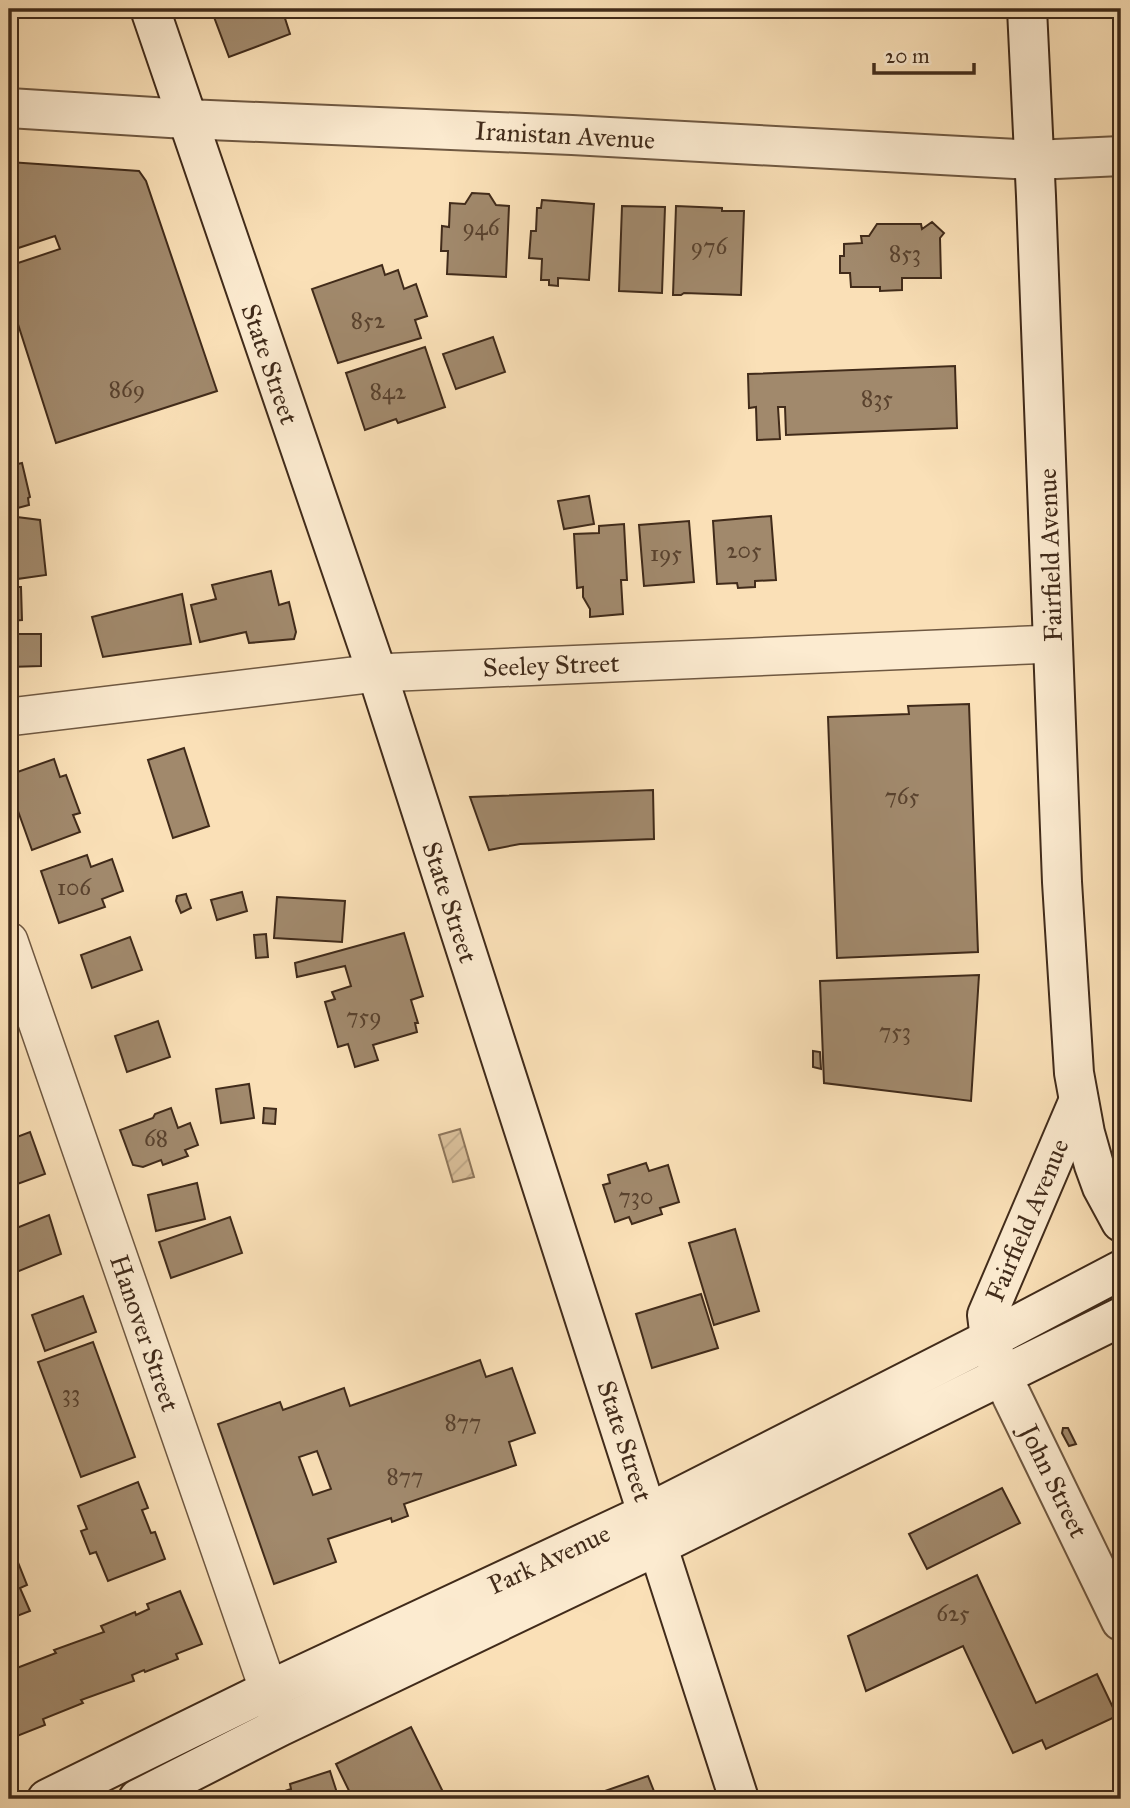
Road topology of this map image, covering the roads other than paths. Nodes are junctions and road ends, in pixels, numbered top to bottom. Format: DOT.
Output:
graph roads {
  1 [pos="150,9"];
  2 [pos="1027,9"];
  3 [pos="9,108"];
  4 [pos="186,119"];
  5 [pos="1121,156"];
  6 [pos="1034,160"];
  7 [pos="1053,644"];
  8 [pos="377,673"];
  9 [pos="9,717"];
  10 [pos="9,941"];
  11 [pos="1078,1102"];
  12 [pos="1121,1222"];
  13 [pos="1121,1270"];
  14 [pos="1121,1317"];
  15 [pos="990,1339"];
  16 [pos="1002,1376"];
  17 [pos="654,1529"];
  18 [pos="1121,1621"];
  19 [pos="269,1690"];
  20 [pos="281,1726"];
  21 [pos="47,1799"];
  22 [pos="138,1799"];
  23 [pos="739,1799"];
  1 -- 4 [label="main road, State Street"];
  2 -- 6 [label="main road, Fairfield Avenue"];
  3 -- 4 [label="main road, Iranistan Avenue"];
  4 -- 6 [label="main road, Iranistan Avenue"];
  4 -- 8 [label="main road, State Street"];
  5 -- 6 [label="main road, Iranistan Avenue"];
  6 -- 7 [label="main road, Fairfield Avenue"];
  7 -- 8 [label="street, Seeley Street"];
  7 -- 11 [label="main road, Fairfield Avenue"];
  8 -- 9 [label="street, Seeley Street"];
  8 -- 17 [label="main road, State Street"];
  10 -- 19 [label="street, Hanover Street"];
  11 -- 12 [label="main road, Fairfield Avenue"];
  11 -- 15 [label="main road, Fairfield Avenue"];
  13 -- 15 [label="main road, Park Avenue"];
  14 -- 16 [label="main road, Park Avenue"];
  15 -- 16 [label="main road, John Street"];
  15 -- 17 [label="main road, Park Avenue"];
  16 -- 17 [label="main road, Park Avenue"];
  16 -- 18 [label="main road, John Street"];
  17 -- 19 [label="main road, Park Avenue"];
  17 -- 20 [label="main road, Park Avenue"];
  17 -- 23 [label="main road, State Street"];
  19 -- 20 [label="street, Hanover Street"];
  19 -- 21 [label="main road, Park Avenue"];
  20 -- 22 [label="main road, Park Avenue"];
}
